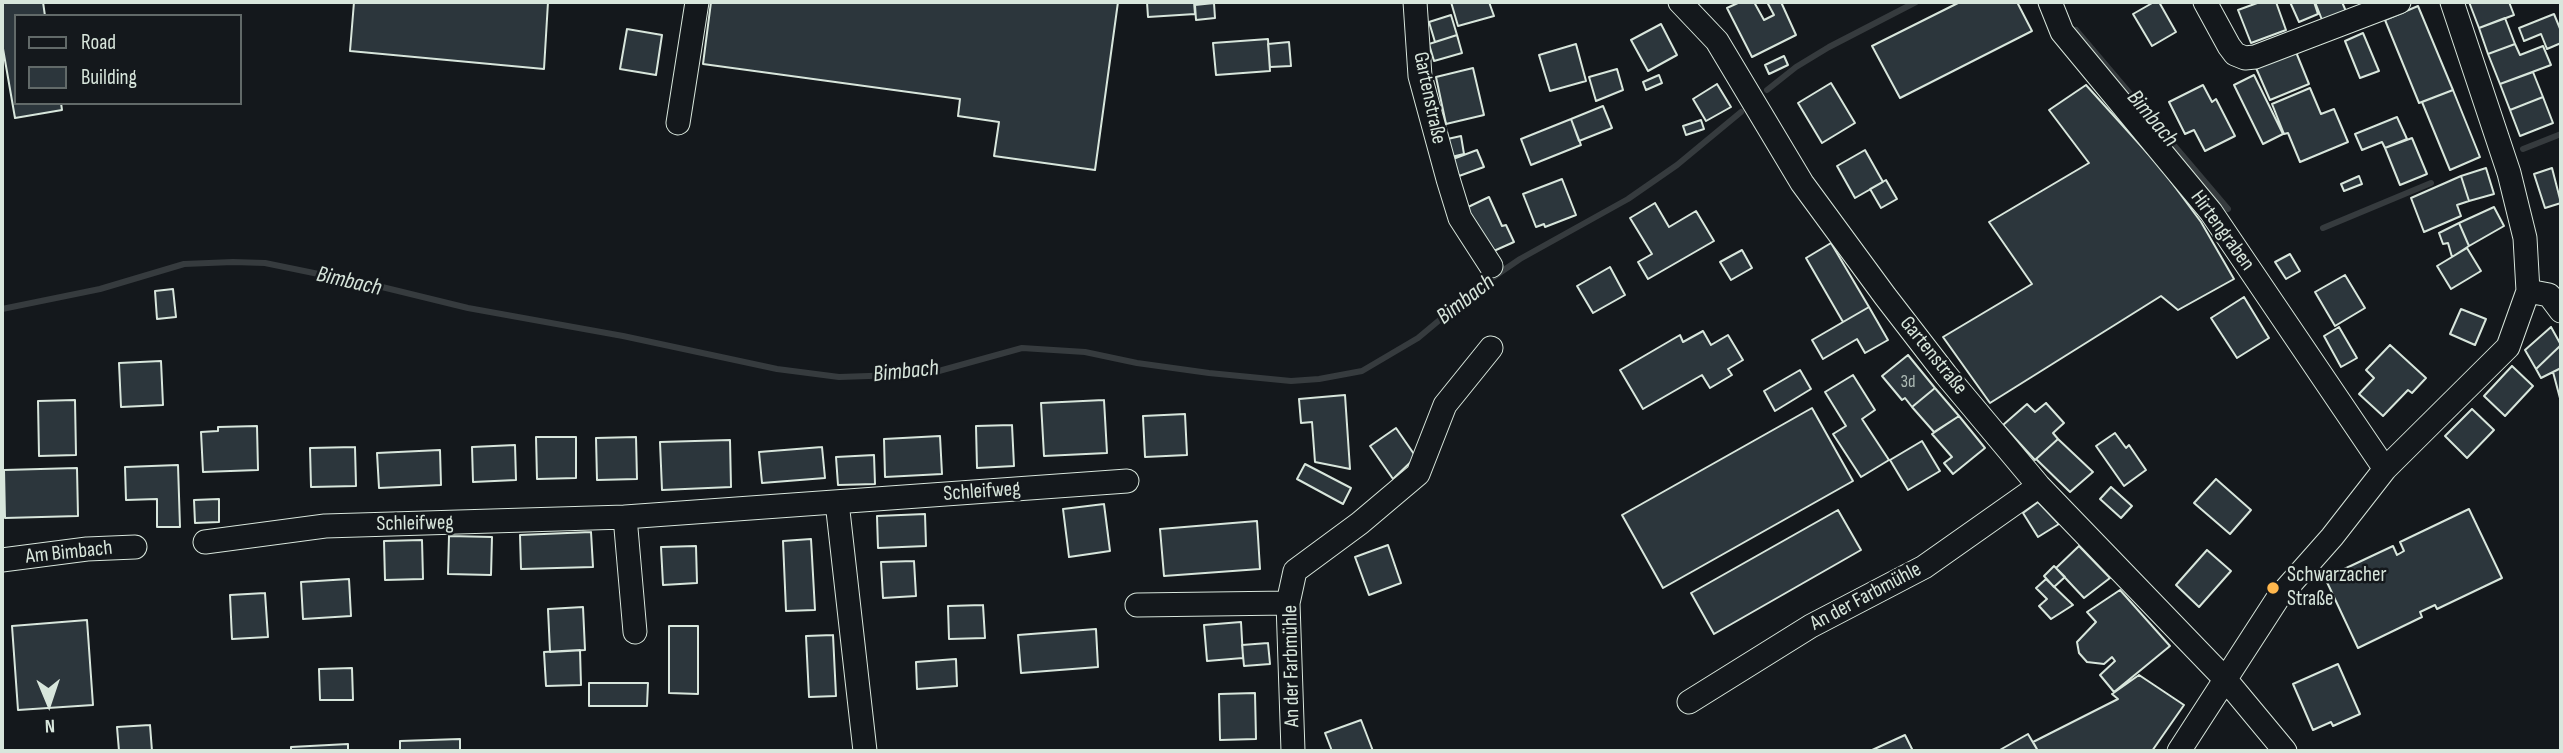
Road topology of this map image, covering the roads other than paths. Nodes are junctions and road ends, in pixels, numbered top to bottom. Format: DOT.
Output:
graph roads {
  1 [pos="697,2"];
  2 [pos="1415,2"];
  3 [pos="1680,2"];
  4 [pos="2050,2"];
  5 [pos="2205,2"];
  6 [pos="2399,2"];
  7 [pos="2452,2"];
  8 [pos="678,123"];
  9 [pos="1491,266"];
  10 [pos="2528,291"];
  11 [pos="2561,311"];
  12 [pos="1491,348"];
  13 [pos="2385,469"];
  14 [pos="1127,481"];
  15 [pos="2039,486"];
  16 [pos="837,502"];
  17 [pos="625,517"];
  18 [pos="205,542"];
  19 [pos="135,547"];
  20 [pos="2,561"];
  21 [pos="1288,603"];
  22 [pos="1137,604"];
  23 [pos="635,632"];
  24 [pos="2226,680"];
  25 [pos="1689,702"];
  26 [pos="865,751"];
  27 [pos="1293,751"];
  28 [pos="2179,751"];
  29 [pos="2285,751"];
  1 -- 8 [label="street"];
  2 -- 9 [label="street, Gartenstraße"];
  3 -- 15 [label="street, Gartenstraße"];
  4 -- 13 [label="street, Hirtengraben"];
  5 -- 6 [label="street"];
  7 -- 10 [label="street"];
  10 -- 11 [label="street"];
  10 -- 13 [label="street"];
  12 -- 21 [label="street, An der Farbmühle"];
  13 -- 24 [label="street"];
  14 -- 16 [label="street, Schleifweg"];
  15 -- 24 [label="street, Gartenstraße"];
  15 -- 25 [label="street, An der Farbmühle"];
  16 -- 17 [label="street, Schleifweg"];
  16 -- 26 [label="street"];
  17 -- 18 [label="street, Schleifweg"];
  17 -- 23 [label="street"];
  19 -- 20 [label="street, Am Bimbach"];
  21 -- 22 [label="street"];
  21 -- 27 [label="street, An der Farbmühle"];
  24 -- 28 [label="street"];
  24 -- 29 [label="street, Gartenstraße"];
}
